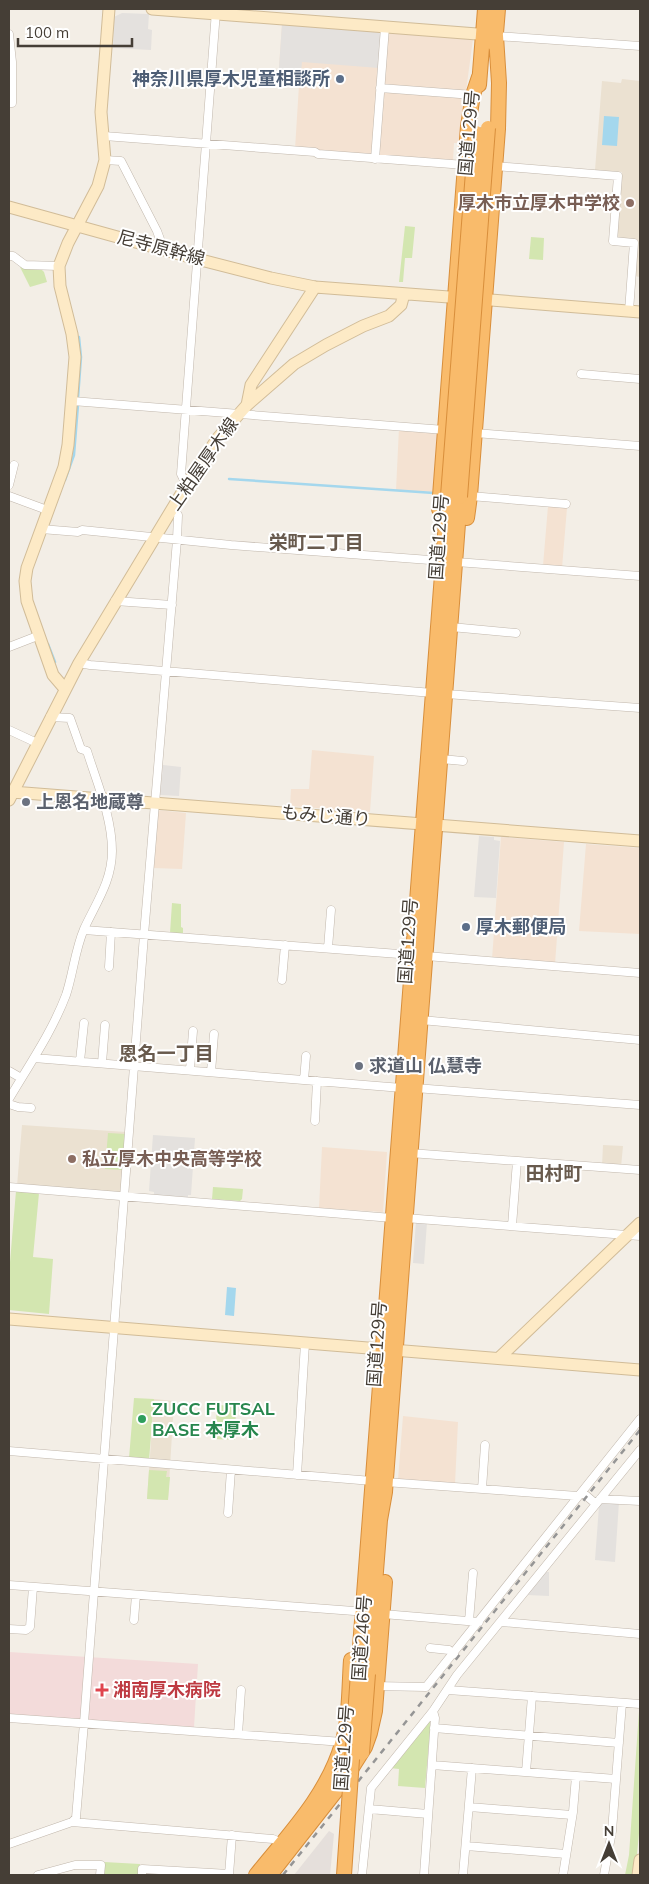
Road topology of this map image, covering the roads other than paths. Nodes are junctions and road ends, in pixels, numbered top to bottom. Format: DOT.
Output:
graph roads {
  1 [pos="109,9"];
  2 [pos="152,9"];
  3 [pos="485,9"];
  4 [pos="498,9"];
  5 [pos="216,11"];
  6 [pos="385,27"];
  7 [pos="9,34"];
  8 [pos="489,35"];
  9 [pos="640,46"];
  10 [pos="479,77"];
  11 [pos="380,88"];
  12 [pos="473,95"];
  13 [pos="9,103"];
  14 [pos="482,131"];
  15 [pos="104,136"];
  16 [pos="206,144"];
  17 [pos="375,158"];
  18 [pos="105,160"];
  19 [pos="465,165"];
  20 [pos="495,166"];
  21 [pos="9,206"];
  22 [pos="78,225"];
  23 [pos="164,250"];
  24 [pos="9,256"];
  25 [pos="197,259"];
  26 [pos="59,266"];
  27 [pos="314,287"];
  28 [pos="404,294"];
  29 [pos="455,297"];
  30 [pos="485,299"];
  31 [pos="635,311"];
  32 [pos="262,367"];
  33 [pos="581,374"];
  34 [pos="640,379"];
  35 [pos="271,382"];
  36 [pos="72,401"];
  37 [pos="246,404"];
  38 [pos="186,410"];
  39 [pos="238,414"];
  40 [pos="445,430"];
  41 [pos="475,433"];
  42 [pos="640,446"];
  43 [pos="14,465"];
  44 [pos="189,481"];
  45 [pos="9,485"];
  46 [pos="9,496"];
  47 [pos="460,496"];
  48 [pos="566,504"];
  49 [pos="173,508"];
  50 [pos="48,510"];
  51 [pos="41,529"];
  52 [pos="154,538"];
  53 [pos="177,540"];
  54 [pos="449,566"];
  55 [pos="640,576"];
  56 [pos="115,601"];
  57 [pos="172,605"];
  58 [pos="451,627"];
  59 [pos="516,633"];
  60 [pos="40,635"];
  61 [pos="9,647"];
  62 [pos="79,663"];
  63 [pos="166,672"];
  64 [pos="64,689"];
  65 [pos="439,693"];
  66 [pos="640,708"];
  67 [pos="50,718"];
  68 [pos="9,730"];
  69 [pos="37,743"];
  70 [pos="441,759"];
  71 [pos="464,761"];
  72 [pos="10,796"];
  73 [pos="102,798"];
  74 [pos="156,803"];
  75 [pos="429,825"];
  76 [pos="640,841"];
  77 [pos="330,910"];
  78 [pos="84,930"];
  79 [pos="112,932"];
  80 [pos="144,935"];
  81 [pos="285,945"];
  82 [pos="328,948"];
  83 [pos="419,955"];
  84 [pos="109,968"];
  85 [pos="640,973"];
  86 [pos="282,980"];
  87 [pos="421,1020"];
  88 [pos="84,1023"];
  89 [pos="105,1025"];
  90 [pos="193,1030"];
  91 [pos="214,1034"];
  92 [pos="640,1040"];
  93 [pos="306,1056"];
  94 [pos="34,1058"];
  95 [pos="80,1061"];
  96 [pos="102,1063"];
  97 [pos="134,1066"];
  98 [pos="9,1070"];
  99 [pos="190,1070"];
  100 [pos="211,1072"];
  101 [pos="21,1078"];
  102 [pos="304,1080"];
  103 [pos="317,1081"];
  104 [pos="409,1088"];
  105 [pos="9,1099"];
  106 [pos="9,1104"];
  107 [pos="640,1105"];
  108 [pos="31,1108"];
  109 [pos="315,1121"];
  110 [pos="410,1153"];
  111 [pos="517,1161"];
  112 [pos="640,1170"];
  113 [pos="9,1187"];
  114 [pos="125,1196"];
  115 [pos="399,1218"];
  116 [pos="640,1223"];
  117 [pos="512,1226"];
  118 [pos="628,1235"];
  119 [pos="640,1236"];
  120 [pos="9,1319"];
  121 [pos="114,1327"];
  122 [pos="305,1343"];
  123 [pos="389,1350"];
  124 [pos="499,1358"];
  125 [pos="640,1370"];
  126 [pos="640,1419"];
  127 [pos="483,1449"];
  128 [pos="640,1450"];
  129 [pos="9,1451"];
  130 [pos="104,1459"];
  131 [pos="232,1470"];
  132 [pos="297,1475"];
  133 [pos="378,1486"];
  134 [pos="482,1489"];
  135 [pos="580,1494"];
  136 [pos="598,1501"];
  137 [pos="640,1501"];
  138 [pos="228,1513"];
  139 [pos="470,1578"];
  140 [pos="9,1585"];
  141 [pos="33,1587"];
  142 [pos="94,1592"];
  143 [pos="136,1595"];
  144 [pos="354,1611"];
  145 [pos="383,1614"];
  146 [pos="134,1620"];
  147 [pos="469,1621"];
  148 [pos="479,1622"];
  149 [pos="501,1622"];
  150 [pos="9,1629"];
  151 [pos="640,1634"];
  152 [pos="430,1648"];
  153 [pos="454,1654"];
  154 [pos="363,1674"];
  155 [pos="349,1685"];
  156 [pos="377,1686"];
  157 [pos="241,1690"];
  158 [pos="448,1690"];
  159 [pos="532,1696"];
  160 [pos="622,1703"];
  161 [pos="640,1704"];
  162 [pos="433,1711"];
  163 [pos="9,1718"];
  164 [pos="84,1723"];
  165 [pos="434,1728"];
  166 [pos="238,1734"];
  167 [pos="529,1736"];
  168 [pos="342,1742"];
  169 [pos="619,1743"];
  170 [pos="432,1765"];
  171 [pos="472,1768"];
  172 [pos="526,1772"];
  173 [pos="576,1776"];
  174 [pos="616,1779"];
  175 [pos="469,1807"];
  176 [pos="369,1809"];
  177 [pos="428,1814"];
  178 [pos="572,1815"];
  179 [pos="72,1822"];
  180 [pos="232,1836"];
  181 [pos="282,1843"];
  182 [pos="9,1844"];
  183 [pos="466,1846"];
  184 [pos="566,1854"];
  185 [pos="640,1860"];
  186 [pos="38,1875"];
  187 [pos="100,1875"];
  188 [pos="142,1875"];
  189 [pos="229,1875"];
  190 [pos="256,1875"];
  191 [pos="270,1875"];
  192 [pos="341,1875"];
  193 [pos="353,1875"];
  194 [pos="362,1875"];
  195 [pos="424,1875"];
  196 [pos="463,1875"];
  197 [pos="563,1875"];
  198 [pos="604,1875"];
  199 [pos="638,1875"];
  1 -- 15 [label="street"];
  2 -- 5 [label="street"];
  3 -- 8 [label="highway, 国道129号"];
  4 -- 8 [label="highway, 国道129号"];
  5 -- 6 [label="street"];
  5 -- 16 [label="street"];
  6 -- 8 [label="street"];
  6 -- 11 [label="street"];
  7 -- 13 [label="street"];
  8 -- 9 [label="street"];
  8 -- 10 [label="highway, 国道129号"];
  8 -- 14 [label="highway, 国道129号"];
  8 -- 20 [label="highway"];
  10 -- 12 [label="highway"];
  10 -- 14 [label="highway, 国道129号"];
  11 -- 12 [label="street"];
  11 -- 17 [label="street"];
  12 -- 19 [label="highway"];
  14 -- 47 [label="highway, 国道129号, bridge"];
  15 -- 16 [label="street"];
  15 -- 18 [label="street"];
  16 -- 17 [label="street"];
  16 -- 25 [label="street"];
  17 -- 19 [label="street"];
  18 -- 22 [label="street"];
  18 -- 23 [label="street"];
  19 -- 29 [label="highway"];
  20 -- 30 [label="highway"];
  20 -- 31 [label="street"];
  21 -- 22 [label="street, 尼寺原幹線"];
  22 -- 23 [label="street, 尼寺原幹線"];
  22 -- 26 [label="street"];
  23 -- 25 [label="street, 尼寺原幹線"];
  24 -- 26 [label="street"];
  25 -- 27 [label="street, 尼寺原幹線"];
  25 -- 38 [label="street"];
  26 -- 36 [label="street"];
  27 -- 28 [label="street, 尼寺原幹線"];
  27 -- 32 [label="street"];
  28 -- 29 [label="street"];
  28 -- 35 [label="street, 上粕屋厚木線"];
  29 -- 30 [label="street"];
  29 -- 40 [label="highway"];
  30 -- 31 [label="street"];
  30 -- 41 [label="highway"];
  32 -- 35 [label="street"];
  32 -- 37 [label="street"];
  33 -- 34 [label="street"];
  35 -- 37 [label="street, 上粕屋厚木線"];
  36 -- 38 [label="street"];
  36 -- 50 [label="street"];
  37 -- 39 [label="street, 上粕屋厚木線"];
  38 -- 39 [label="street"];
  38 -- 44 [label="street"];
  39 -- 40 [label="street"];
  39 -- 44 [label="street, 上粕屋厚木線"];
  40 -- 54 [label="highway"];
  41 -- 42 [label="street"];
  41 -- 47 [label="highway"];
  43 -- 45 [label="street"];
  44 -- 49 [label="street, 上粕屋厚木線"];
  46 -- 50 [label="street"];
  47 -- 48 [label="street"];
  47 -- 54 [label="highway, 国道129号"];
  47 -- 54 [label="highway"];
  49 -- 52 [label="street, 上粕屋厚木線"];
  49 -- 53 [label="street"];
  50 -- 51 [label="street"];
  51 -- 52 [label="street"];
  51 -- 60 [label="street"];
  52 -- 53 [label="street"];
  52 -- 56 [label="street, 上粕屋厚木線"];
  53 -- 54 [label="street"];
  53 -- 57 [label="street"];
  54 -- 55 [label="street"];
  54 -- 58 [label="highway, 国道129号"];
  54 -- 65 [label="highway, 国道129号"];
  56 -- 57 [label="street"];
  56 -- 62 [label="street, 上粕屋厚木線"];
  57 -- 63 [label="street"];
  58 -- 59 [label="street"];
  58 -- 65 [label="highway, 国道129号"];
  60 -- 61 [label="street"];
  60 -- 64 [label="street"];
  62 -- 63 [label="street"];
  62 -- 64 [label="street, 上粕屋厚木線"];
  63 -- 65 [label="street"];
  63 -- 74 [label="street"];
  64 -- 67 [label="street, 上粕屋厚木線"];
  65 -- 66 [label="street"];
  65 -- 70 [label="highway, 国道129号"];
  65 -- 75 [label="highway, 国道129号"];
  67 -- 69 [label="street, 上粕屋厚木線"];
  67 -- 73 [label="street"];
  68 -- 69 [label="street"];
  69 -- 72 [label="street, 上粕屋厚木線"];
  70 -- 71 [label="street"];
  70 -- 75 [label="highway, 国道129号"];
  72 -- 73 [label="street, もみじ通り"];
  73 -- 74 [label="street, もみじ通り"];
  73 -- 78 [label="street"];
  74 -- 75 [label="street, もみじ通り"];
  74 -- 80 [label="street"];
  75 -- 76 [label="street, もみじ通り"];
  75 -- 83 [label="highway, 国道129号"];
  77 -- 82 [label="street"];
  78 -- 79 [label="street"];
  78 -- 94 [label="street"];
  79 -- 80 [label="street"];
  79 -- 84 [label="street"];
  80 -- 81 [label="street"];
  80 -- 97 [label="street"];
  81 -- 82 [label="street"];
  81 -- 86 [label="street"];
  82 -- 83 [label="street"];
  83 -- 85 [label="street"];
  83 -- 87 [label="highway, 国道129号"];
  83 -- 104 [label="highway, 国道129号"];
  87 -- 92 [label="street"];
  87 -- 104 [label="highway, 国道129号"];
  88 -- 95 [label="street"];
  89 -- 96 [label="street"];
  90 -- 99 [label="street"];
  91 -- 100 [label="street"];
  93 -- 102 [label="street"];
  94 -- 95 [label="street"];
  94 -- 101 [label="street"];
  95 -- 96 [label="street"];
  96 -- 97 [label="street"];
  97 -- 99 [label="street"];
  97 -- 114 [label="street"];
  98 -- 101 [label="street"];
  99 -- 100 [label="street"];
  100 -- 102 [label="street"];
  101 -- 105 [label="street"];
  102 -- 103 [label="street"];
  103 -- 104 [label="street"];
  103 -- 109 [label="street"];
  104 -- 107 [label="street"];
  104 -- 110 [label="highway, 国道129号"];
  104 -- 115 [label="highway, 国道129号"];
  106 -- 108 [label="street"];
  110 -- 111 [label="street"];
  110 -- 115 [label="highway, 国道129号"];
  111 -- 112 [label="street"];
  111 -- 117 [label="street"];
  113 -- 114 [label="street"];
  114 -- 115 [label="street"];
  114 -- 121 [label="street"];
  115 -- 117 [label="street"];
  115 -- 123 [label="highway, 国道129号"];
  116 -- 118 [label="street"];
  117 -- 118 [label="street"];
  118 -- 119 [label="street"];
  118 -- 124 [label="street"];
  120 -- 121 [label="street"];
  121 -- 122 [label="street"];
  121 -- 130 [label="street"];
  122 -- 123 [label="street"];
  122 -- 132 [label="street"];
  123 -- 124 [label="street"];
  123 -- 133 [label="highway, 国道129号"];
  124 -- 125 [label="street"];
  126 -- 135 [label="street"];
  127 -- 134 [label="street"];
  128 -- 136 [label="street"];
  129 -- 130 [label="street"];
  130 -- 131 [label="street"];
  130 -- 142 [label="street"];
  131 -- 132 [label="street"];
  131 -- 138 [label="street"];
  132 -- 133 [label="street"];
  133 -- 134 [label="street"];
  133 -- 144 [label="highway, 国道246号"];
  133 -- 145 [label="highway, 国道246号"];
  133 -- 154 [label="highway, 国道129号"];
  134 -- 135 [label="street"];
  135 -- 136 [label="street"];
  135 -- 148 [label="street"];
  136 -- 137 [label="street"];
  136 -- 149 [label="street"];
  139 -- 147 [label="street"];
  140 -- 141 [label="street"];
  141 -- 142 [label="street"];
  141 -- 150 [label="street"];
  142 -- 143 [label="street"];
  142 -- 164 [label="street"];
  143 -- 144 [label="street"];
  143 -- 146 [label="street"];
  144 -- 155 [label="highway, 国道246号"];
  145 -- 147 [label="street"];
  145 -- 156 [label="highway, 国道246号"];
  147 -- 148 [label="street"];
  148 -- 153 [label="street"];
  149 -- 151 [label="street"];
  149 -- 158 [label="street"];
  152 -- 153 [label="street"];
  153 -- 156 [label="street"];
  154 -- 192 [label="highway, 国道129号, bridge"];
  154 -- 193 [label="highway, 国道129号, bridge"];
  155 -- 156 [label="street"];
  155 -- 168 [label="highway, 国道246号"];
  156 -- 191 [label="highway, 国道246号"];
  157 -- 166 [label="street"];
  158 -- 159 [label="street"];
  158 -- 162 [label="street"];
  159 -- 160 [label="street"];
  159 -- 167 [label="street"];
  160 -- 161 [label="street"];
  160 -- 169 [label="street"];
  162 -- 165 [label="street"];
  162 -- 176 [label="street"];
  163 -- 164 [label="street"];
  164 -- 166 [label="street"];
  164 -- 179 [label="street"];
  165 -- 167 [label="street"];
  165 -- 170 [label="street"];
  166 -- 168 [label="street"];
  167 -- 169 [label="street"];
  167 -- 172 [label="street"];
  168 -- 181 [label="highway, 国道246号"];
  169 -- 174 [label="street"];
  170 -- 171 [label="street"];
  170 -- 177 [label="street"];
  171 -- 172 [label="street"];
  171 -- 175 [label="street"];
  172 -- 173 [label="street"];
  173 -- 174 [label="street"];
  173 -- 178 [label="street"];
  174 -- 198 [label="street"];
  175 -- 178 [label="street"];
  175 -- 183 [label="street"];
  176 -- 177 [label="street"];
  176 -- 194 [label="street"];
  177 -- 195 [label="street"];
  178 -- 184 [label="street"];
  179 -- 180 [label="street"];
  179 -- 182 [label="street"];
  180 -- 181 [label="street"];
  180 -- 189 [label="street"];
  181 -- 190 [label="highway, 国道246号"];
  183 -- 184 [label="street"];
  183 -- 196 [label="street"];
  184 -- 197 [label="street"];
  185 -- 199 [label="street"];
  186 -- 187 [label="street"];
  188 -- 189 [label="street"];
}
